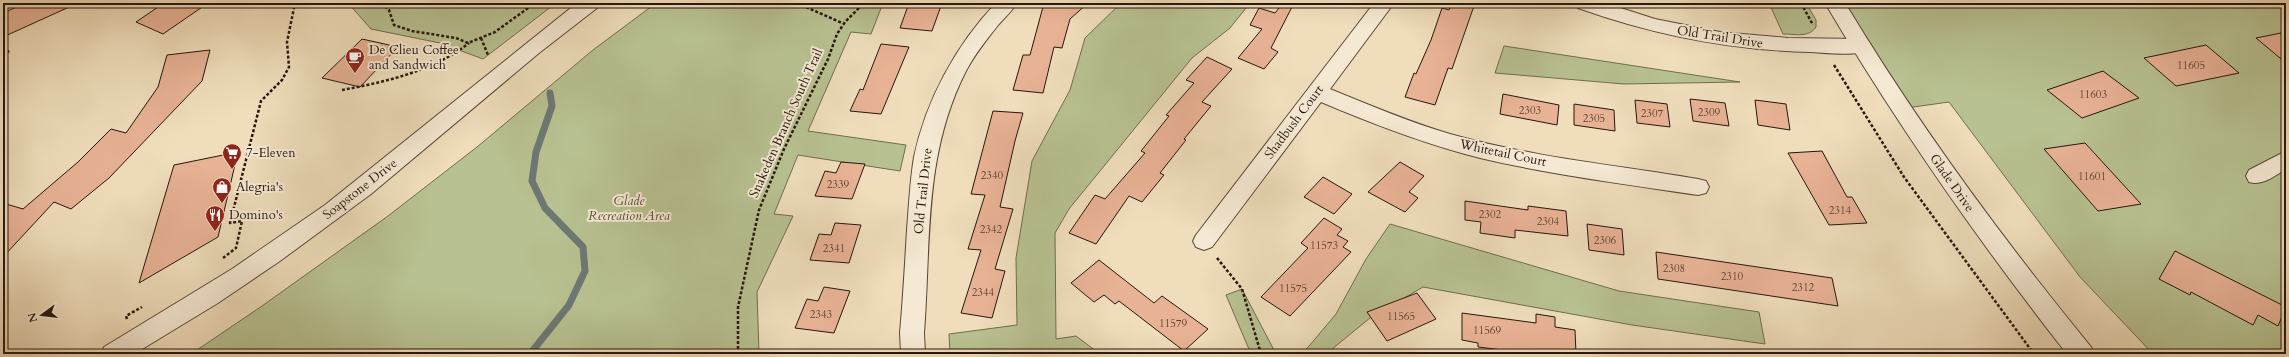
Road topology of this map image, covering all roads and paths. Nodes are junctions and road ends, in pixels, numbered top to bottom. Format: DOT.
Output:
graph roads {
  1 [pos="295,3"];
  2 [pos="381,3"];
  3 [pos="535,3"];
  4 [pos="590,3"];
  5 [pos="797,3"];
  6 [pos="864,3"];
  7 [pos="1007,3"];
  8 [pos="1384,3"];
  9 [pos="1585,3"];
  10 [pos="1801,3"];
  11 [pos="1835,3"];
  12 [pos="842,23"];
  13 [pos="481,38"];
  14 [pos="470,43"];
  15 [pos="1824,46"];
  16 [pos="1860,46"];
  17 [pos="10,50"];
  18 [pos="488,55"];
  19 [pos="3,56"];
  20 [pos="342,90"];
  21 [pos="1317,92"];
  22 [pos="2286,159"];
  23 [pos="2257,176"];
  24 [pos="1698,186"];
  25 [pos="1204,241"];
  26 [pos="236,248"];
  27 [pos="114,354"];
  28 [pos="738,354"];
  29 [pos="913,354"];
  30 [pos="1261,354"];
  31 [pos="2034,354"];
  32 [pos="2082,354"];
  1 -- 26 [label="path"];
  2 -- 14 [label="path"];
  3 -- 13 [label="path"];
  4 -- 27 [label="street, Soapstone Drive"];
  5 -- 12 [label="path"];
  6 -- 12 [label="path"];
  7 -- 29 [label="street, Old Trail Drive"];
  8 -- 21 [label="street, Shadbush Court"];
  9 -- 15 [label="street, Old Trail Drive"];
  10 -- 15 [label="path"];
  11 -- 16 [label="street, Glade Drive"];
  12 -- 28 [label="path, Snakeden Branch South Trail"];
  13 -- 14 [label="path"];
  13 -- 18 [label="path"];
  14 -- 20 [label="path"];
  15 -- 16 [label="street, Old Trail Drive"];
  15 -- 31 [label="path"];
  16 -- 32 [label="street, Glade Drive"];
  17 -- 19 [label="path"];
  21 -- 24 [label="street, Whitetail Court"];
  21 -- 25 [label="street, Shadbush Court"];
  22 -- 23 [label="street"];
  25 -- 30 [label="path"];
}
